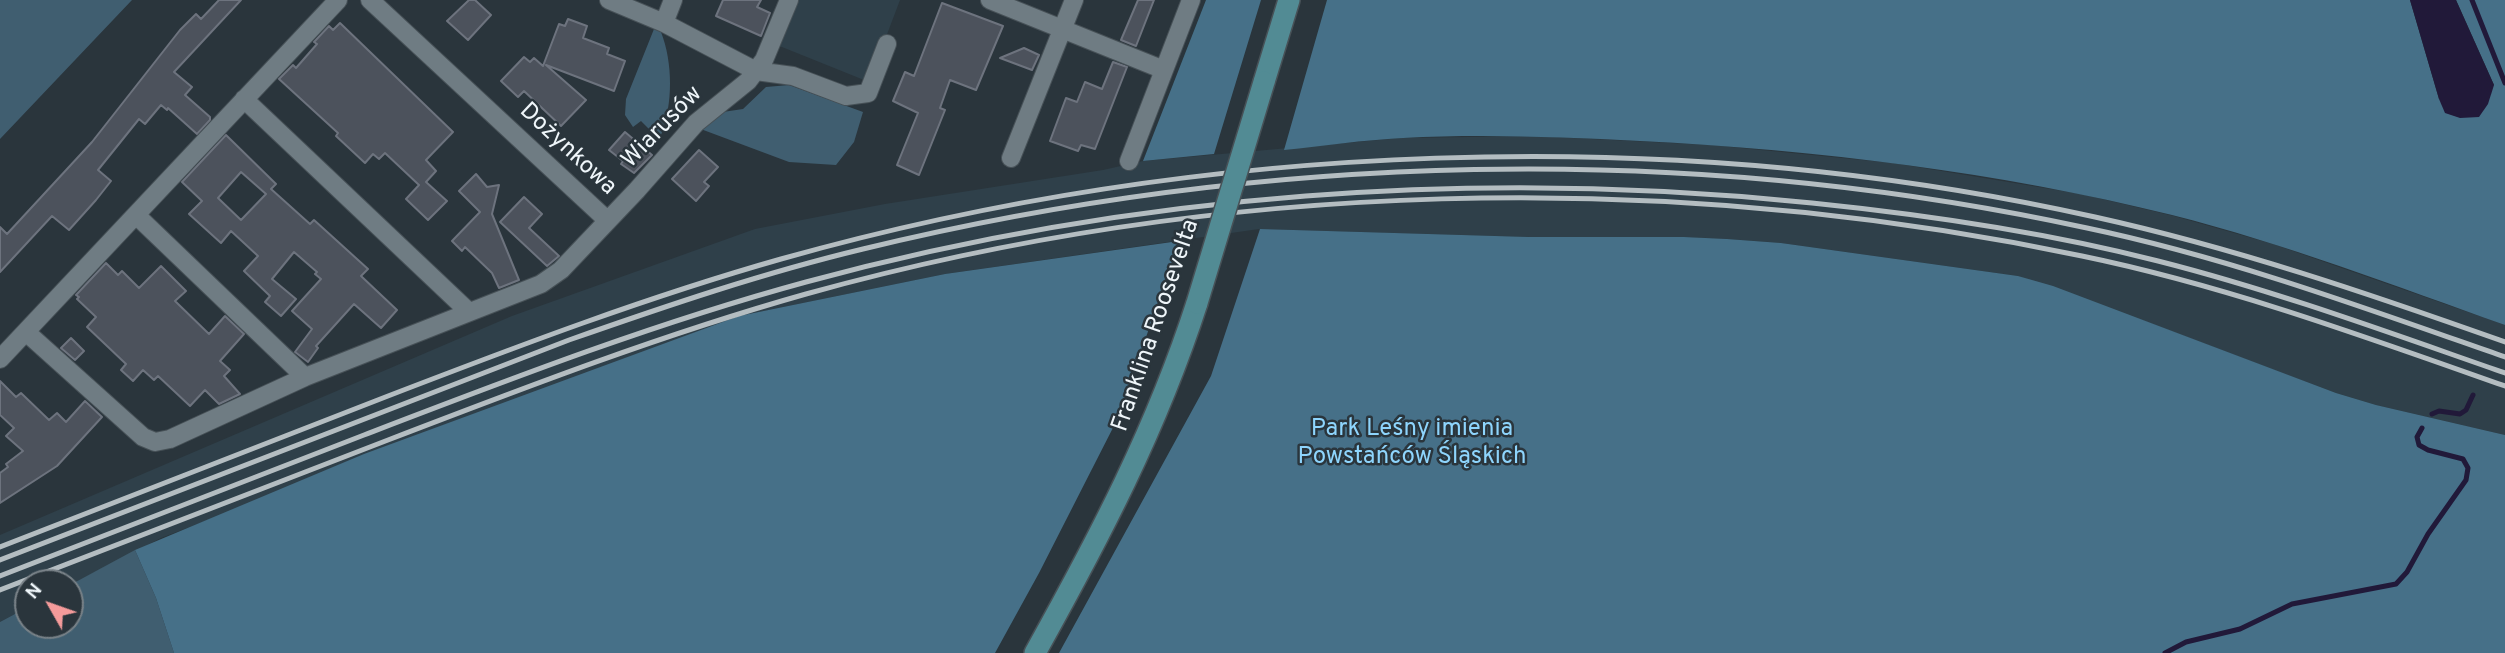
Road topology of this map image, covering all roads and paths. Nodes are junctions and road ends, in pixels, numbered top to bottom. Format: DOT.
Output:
graph roads {
  1 [pos="338,0"];
  2 [pos="370,0"];
  3 [pos="609,0"];
  4 [pos="673,0"];
  5 [pos="789,0"];
  6 [pos="990,0"];
  7 [pos="1074,0"];
  8 [pos="1191,0"];
  9 [pos="1289,0"];
  10 [pos="664,23"];
  11 [pos="1063,29"];
  12 [pos="887,44"];
  13 [pos="1164,70"];
  14 [pos="756,71"];
  15 [pos="244,99"];
  16 [pos="1011,158"];
  17 [pos="1129,161"];
  18 [pos="136,215"];
  19 [pos="607,220"];
  20 [pos="469,312"];
  21 [pos="26,332"];
  22 [pos="0,359"];
  23 [pos="304,377"];
  24 [pos="1035,653"];
  1 -- 15 [label="street"];
  2 -- 19 [label="street, Dożynkowa"];
  3 -- 10 [label="street"];
  4 -- 10 [label="street"];
  5 -- 14 [label="street, Wiarusów"];
  6 -- 11 [label="street"];
  7 -- 11 [label="street"];
  8 -- 13 [label="street"];
  9 -- 24 [label="street, Franklina Roosevelta, bridge"];
  10 -- 14 [label="street"];
  11 -- 13 [label="street"];
  11 -- 16 [label="street"];
  12 -- 14 [label="street"];
  13 -- 17 [label="street"];
  14 -- 19 [label="street, Wiarusów"];
  15 -- 18 [label="street"];
  15 -- 20 [label="street"];
  18 -- 21 [label="street"];
  18 -- 23 [label="street"];
  19 -- 20 [label="street, Dożynkowa"];
  20 -- 23 [label="street, Dożynkowa"];
  21 -- 22 [label="street"];
  21 -- 23 [label="street, Dożynkowa"];
}
